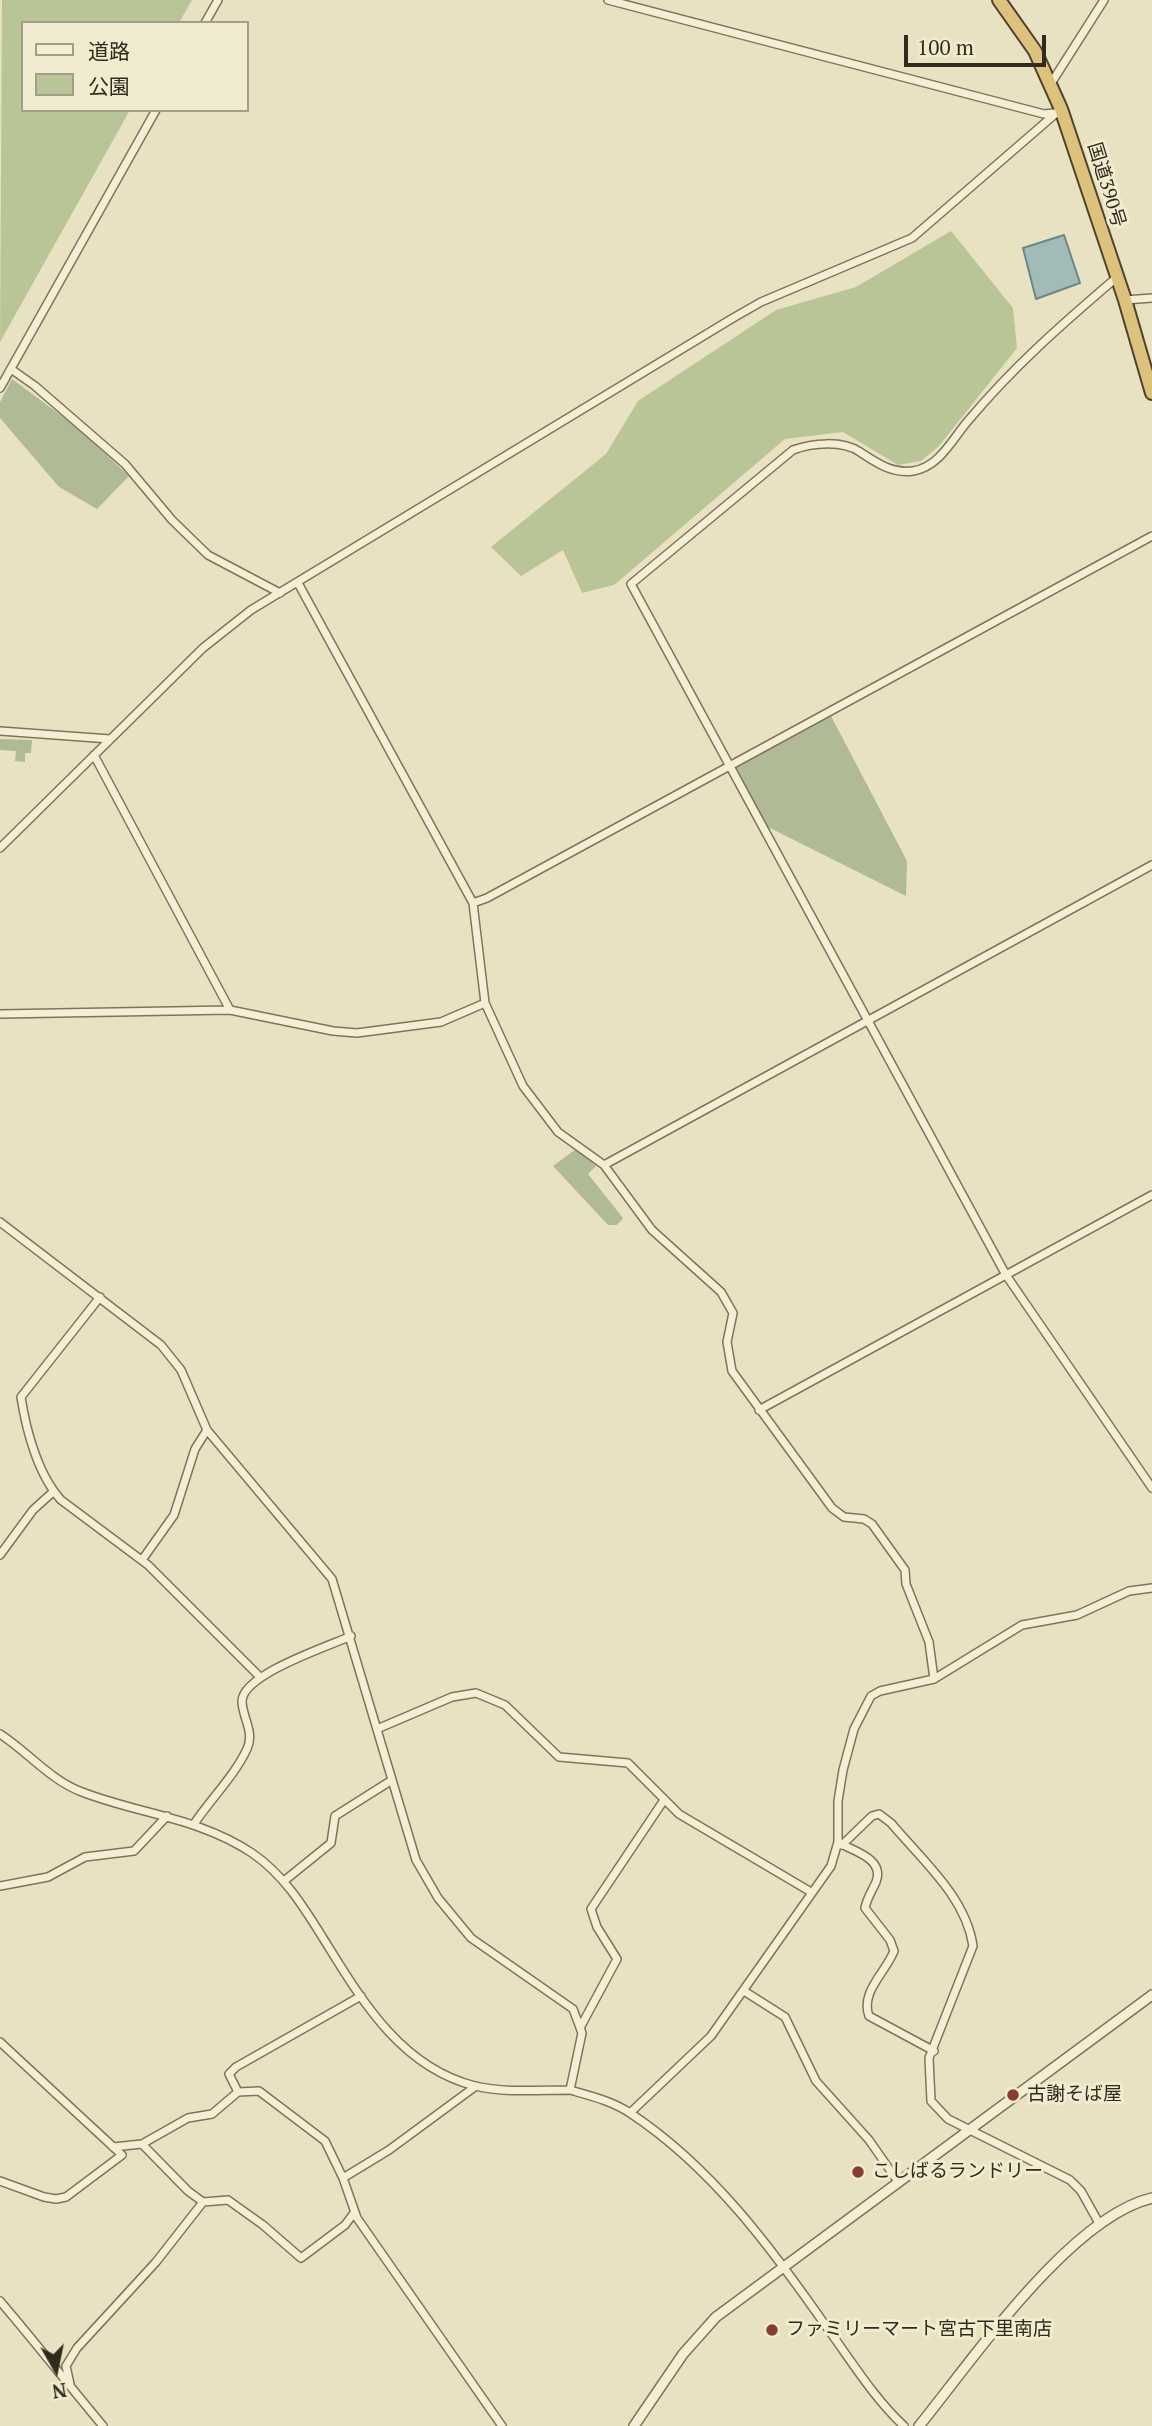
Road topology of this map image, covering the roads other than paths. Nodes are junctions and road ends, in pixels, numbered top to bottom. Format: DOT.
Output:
graph roads {
  1 [pos="218,0"];
  2 [pos="608,0"];
  3 [pos="999,0"];
  4 [pos="1104,0"];
  5 [pos="206,21"];
  6 [pos="1049,85"];
  7 [pos="1061,109"];
  8 [pos="155,112"];
  9 [pos="1116,278"];
  10 [pos="1152,298"];
  11 [pos="1125,300"];
  12 [pos="11,369"];
  13 [pos="0,388"];
  14 [pos="1152,393"];
  15 [pos="1152,536"];
  16 [pos="298,583"];
  17 [pos="280,593"];
  18 [pos="0,732"];
  19 [pos="110,739"];
  20 [pos="94,755"];
  21 [pos="728,766"];
  22 [pos="0,848"];
  23 [pos="1152,865"];
  24 [pos="472,903"];
  25 [pos="485,1003"];
  26 [pos="230,1010"];
  27 [pos="0,1014"];
  28 [pos="868,1021"];
  29 [pos="604,1165"];
  30 [pos="1152,1195"];
  31 [pos="0,1222"];
  32 [pos="1006,1275"];
  33 [pos="100,1297"];
  34 [pos="759,1410"];
  35 [pos="207,1430"];
  36 [pos="1152,1489"];
  37 [pos="54,1491"];
  38 [pos="0,1555"];
  39 [pos="142,1560"];
  40 [pos="1152,1588"];
  41 [pos="351,1636"];
  42 [pos="260,1678"];
  43 [pos="934,1679"];
  44 [pos="377,1729"];
  45 [pos="0,1734"];
  46 [pos="392,1780"];
  47 [pos="664,1800"];
  48 [pos="167,1816"];
  49 [pos="194,1824"];
  50 [pos="840,1843"];
  51 [pos="284,1881"];
  52 [pos="0,1886"];
  53 [pos="811,1892"];
  54 [pos="744,1991"];
  55 [pos="1152,1995"];
  56 [pos="361,1996"];
  57 [pos="581,2026"];
  58 [pos="0,2042"];
  59 [pos="934,2051"];
  60 [pos="476,2086"];
  61 [pos="570,2091"];
  62 [pos="238,2092"];
  63 [pos="630,2113"];
  64 [pos="969,2130"];
  65 [pos="142,2144"];
  66 [pos="113,2147"];
  67 [pos="343,2178"];
  68 [pos="0,2181"];
  69 [pos="899,2183"];
  70 [pos="1152,2198"];
  71 [pos="203,2202"];
  72 [pos="354,2213"];
  73 [pos="1100,2225"];
  74 [pos="785,2267"];
  75 [pos="0,2301"];
  76 [pos="70,2384"];
  77 [pos="103,2426"];
  78 [pos="502,2426"];
  79 [pos="635,2426"];
  80 [pos="904,2426"];
  81 [pos="919,2426"];
  1 -- 5 [label="street"];
  2 -- 7 [label="street"];
  3 -- 6 [label="highway, 国道390号"];
  4 -- 6 [label="street"];
  6 -- 7 [label="highway, 国道390号"];
  7 -- 9 [label="highway, 国道390号"];
  7 -- 16 [label="street"];
  8 -- 12 [label="street"];
  9 -- 11 [label="highway, 国道390号"];
  9 -- 21 [label="street"];
  10 -- 11 [label="street"];
  11 -- 14 [label="highway, 国道390号"];
  12 -- 13 [label="street"];
  12 -- 17 [label="street"];
  15 -- 21 [label="street"];
  16 -- 17 [label="street"];
  16 -- 24 [label="street"];
  17 -- 19 [label="street"];
  18 -- 19 [label="street"];
  19 -- 20 [label="street"];
  20 -- 22 [label="street"];
  20 -- 26 [label="street"];
  21 -- 24 [label="street"];
  21 -- 28 [label="street"];
  23 -- 28 [label="street"];
  24 -- 25 [label="street"];
  25 -- 26 [label="street"];
  25 -- 29 [label="street"];
  26 -- 27 [label="street"];
  28 -- 29 [label="street"];
  28 -- 32 [label="street"];
  29 -- 34 [label="street"];
  30 -- 32 [label="street"];
  31 -- 33 [label="street"];
  32 -- 34 [label="street"];
  32 -- 36 [label="street"];
  33 -- 35 [label="street"];
  33 -- 37 [label="street"];
  34 -- 43 [label="street"];
  35 -- 39 [label="street"];
  35 -- 41 [label="street"];
  37 -- 38 [label="street"];
  37 -- 39 [label="street"];
  39 -- 42 [label="street"];
  40 -- 43 [label="street"];
  41 -- 42 [label="street"];
  41 -- 44 [label="street"];
  42 -- 49 [label="street"];
  43 -- 50 [label="street"];
  44 -- 46 [label="street"];
  44 -- 47 [label="street"];
  45 -- 48 [label="street"];
  46 -- 51 [label="street"];
  46 -- 57 [label="street"];
  47 -- 53 [label="street"];
  47 -- 57 [label="street"];
  48 -- 49 [label="street"];
  48 -- 52 [label="street"];
  49 -- 51 [label="street"];
  50 -- 53 [label="street"];
  50 -- 59 [label="street"];
  50 -- 59 [label="street"];
  51 -- 56 [label="street"];
  53 -- 54 [label="street"];
  54 -- 63 [label="street"];
  54 -- 69 [label="street"];
  55 -- 64 [label="street"];
  56 -- 60 [label="street"];
  56 -- 62 [label="street"];
  57 -- 61 [label="street"];
  58 -- 66 [label="street"];
  59 -- 64 [label="street"];
  60 -- 61 [label="street"];
  60 -- 67 [label="street"];
  61 -- 63 [label="street"];
  62 -- 65 [label="street"];
  62 -- 67 [label="street"];
  63 -- 74 [label="street"];
  64 -- 69 [label="street"];
  64 -- 73 [label="street"];
  65 -- 66 [label="street"];
  65 -- 71 [label="street"];
  66 -- 68 [label="street"];
  67 -- 72 [label="street"];
  69 -- 74 [label="street"];
  70 -- 73 [label="street"];
  71 -- 72 [label="street"];
  71 -- 76 [label="street"];
  72 -- 78 [label="street"];
  73 -- 81 [label="street"];
  74 -- 79 [label="street"];
  74 -- 80 [label="street"];
  75 -- 76 [label="street"];
  76 -- 77 [label="street"];
}
